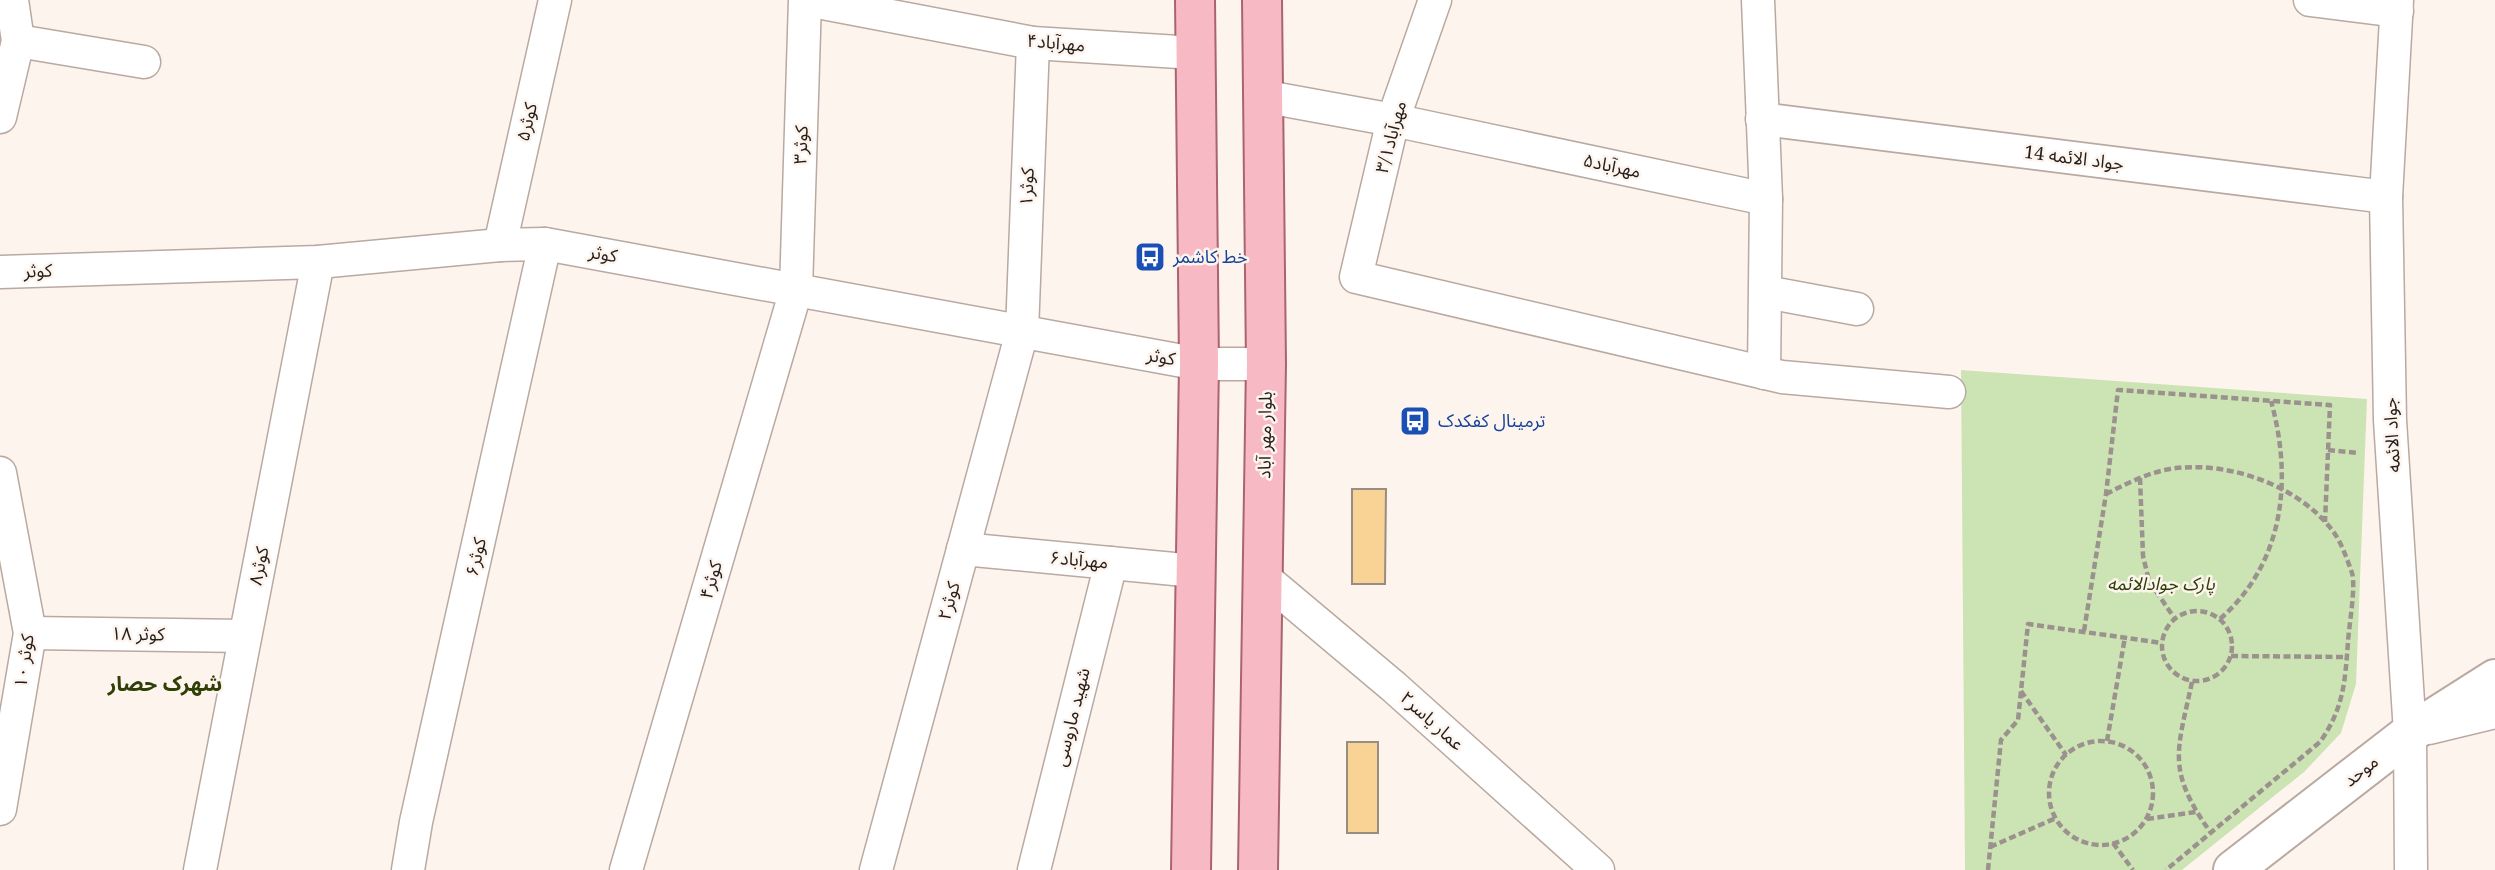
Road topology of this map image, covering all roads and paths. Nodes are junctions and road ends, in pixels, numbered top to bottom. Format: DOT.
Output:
graph roads {
  1 [pos="12,0"];
  2 [pos="555,0"];
  3 [pos="806,0"];
  4 [pos="1195,0"];
  5 [pos="1262,0"];
  6 [pos="1435,0"];
  7 [pos="1758,0"];
  8 [pos="2311,0"];
  9 [pos="2397,6"];
  10 [pos="18,41"];
  11 [pos="1033,43"];
  12 [pos="1195,53"];
  13 [pos="144,62"];
  14 [pos="1262,96"];
  15 [pos="0,117"];
  16 [pos="1762,119"];
  17 [pos="1393,120"];
  18 [pos="2386,197"];
  19 [pos="1766,199"];
  20 [pos="545,244"];
  21 [pos="500,245"];
  22 [pos="318,261"];
  23 [pos="0,272"];
  24 [pos="796,289"];
  25 [pos="1766,292"];
  26 [pos="1857,309"];
  27 [pos="1022,332"];
  28 [pos="1199,363"];
  29 [pos="1266,364"];
  30 [pos="1764,373"];
  31 [pos="1949,392"];
  32 [pos="2271,401"];
  33 [pos="0,472"];
  34 [pos="2140,478"];
  35 [pos="2282,488"];
  36 [pos="2106,494"];
  37 [pos="2325,523"];
  38 [pos="963,549"];
  39 [pos="1111,563"];
  40 [pos="1195,571"];
  41 [pos="1263,577"];
  42 [pos="2175,619"];
  43 [pos="2220,619"];
  44 [pos="2084,631"];
  45 [pos="30,633"];
  46 [pos="246,636"];
  47 [pos="2124,637"];
  48 [pos="2162,643"];
  49 [pos="2231,656"];
  50 [pos="2347,657"];
  51 [pos="2495,679"];
  52 [pos="2192,682"];
  53 [pos="2021,691"];
  54 [pos="2495,712"];
  55 [pos="2410,733"];
  56 [pos="2107,741"];
  57 [pos="2066,755"];
  58 [pos="3,778"];
  59 [pos="0,809"];
  60 [pos="2196,811"];
  61 [pos="2056,818"];
  62 [pos="2147,819"];
  63 [pos="2211,833"];
  64 [pos="2113,844"];
  65 [pos="1990,847"];
  66 [pos="200,870"];
  67 [pos="408,870"];
  68 [pos="626,870"];
  69 [pos="876,870"];
  70 [pos="1034,870"];
  71 [pos="1191,870"];
  72 [pos="1258,870"];
  73 [pos="1598,870"];
  74 [pos="1988,870"];
  75 [pos="2133,870"];
  76 [pos="2166,870"];
  77 [pos="2233,870"];
  78 [pos="2411,870"];
  1 -- 10 [label="street"];
  2 -- 21 [label="street, کوثر۵"];
  3 -- 11 [label="street, مهرآباد۴"];
  3 -- 24 [label="street, کوثر۳"];
  4 -- 12 [label="main road"];
  5 -- 14 [label="main road, بلوار مهر آباد"];
  6 -- 17 [label="street, مهرآباد۳/۱"];
  7 -- 16 [label="street"];
  8 -- 9 [label="street"];
  9 -- 18 [label="street, جواد الائمه"];
  10 -- 13 [label="street"];
  10 -- 15 [label="street"];
  11 -- 12 [label="street, مهرآباد۴"];
  11 -- 27 [label="street, کوثر۱"];
  12 -- 28 [label="main road"];
  14 -- 17 [label="street, مهرآباد۵"];
  14 -- 29 [label="main road, بلوار مهر آباد"];
  16 -- 18 [label="street, جواد الائمه 14"];
  16 -- 19 [label="street"];
  17 -- 19 [label="street, مهرآباد۵"];
  17 -- 30 [label="street, مهرآباد۳/۱"];
  18 -- 55 [label="street, جواد الائمه"];
  19 -- 25 [label="street"];
  20 -- 21 [label="street, کوثر"];
  20 -- 24 [label="street, کوثر"];
  20 -- 67 [label="street, کوثر۶"];
  21 -- 22 [label="street, کوثر"];
  22 -- 23 [label="street, کوثر"];
  22 -- 46 [label="street, کوثر۸"];
  24 -- 27 [label="street, کوثر"];
  24 -- 68 [label="street, کوثر۴"];
  25 -- 26 [label="street"];
  25 -- 30 [label="street"];
  27 -- 28 [label="street, کوثر"];
  27 -- 38 [label="street, کوثر۲"];
  28 -- 29 [label="street, کوثر"];
  28 -- 40 [label="main road"];
  29 -- 41 [label="main road, بلوار مهر آباد"];
  30 -- 31 [label="street"];
  32 -- 35 [label="path"];
  32 -- 36 [label="path"];
  32 -- 37 [label="path"];
  33 -- 45 [label="street, کوثر ۱۰"];
  34 -- 35 [label="path"];
  34 -- 36 [label="path"];
  34 -- 42 [label="path"];
  35 -- 37 [label="path"];
  35 -- 43 [label="path"];
  36 -- 44 [label="path"];
  37 -- 50 [label="path"];
  38 -- 39 [label="street, مهرآباد۶"];
  38 -- 69 [label="street, کوثر۲"];
  39 -- 40 [label="street, مهرآباد۶"];
  39 -- 70 [label="street, شهید ماروسی"];
  40 -- 71 [label="main road"];
  41 -- 72 [label="main road, بلوار مهر آباد"];
  41 -- 73 [label="street, عمار یاسر۲"];
  42 -- 43 [label="path"];
  42 -- 48 [label="path"];
  43 -- 49 [label="path"];
  44 -- 47 [label="path"];
  44 -- 53 [label="path"];
  45 -- 46 [label="street, کوثر ۱۸"];
  45 -- 58 [label="street, کوثر ۱۰"];
  46 -- 66 [label="street, کوثر۸"];
  47 -- 48 [label="path"];
  47 -- 56 [label="path"];
  48 -- 52 [label="path"];
  49 -- 50 [label="path"];
  49 -- 52 [label="path"];
  50 -- 63 [label="path"];
  51 -- 55 [label="street, موحد"];
  52 -- 60 [label="path"];
  53 -- 57 [label="path"];
  53 -- 65 [label="path"];
  54 -- 55 [label="street"];
  55 -- 77 [label="street, موحد"];
  55 -- 78 [label="street, جواد الائمه"];
  56 -- 57 [label="path"];
  56 -- 62 [label="path"];
  57 -- 61 [label="path"];
  58 -- 59 [label="street, کوثر ۱۰"];
  60 -- 62 [label="path"];
  60 -- 63 [label="path"];
  61 -- 64 [label="path"];
  61 -- 65 [label="path"];
  62 -- 64 [label="path"];
  63 -- 76 [label="path"];
  64 -- 75 [label="path"];
  65 -- 74 [label="path"];
}
